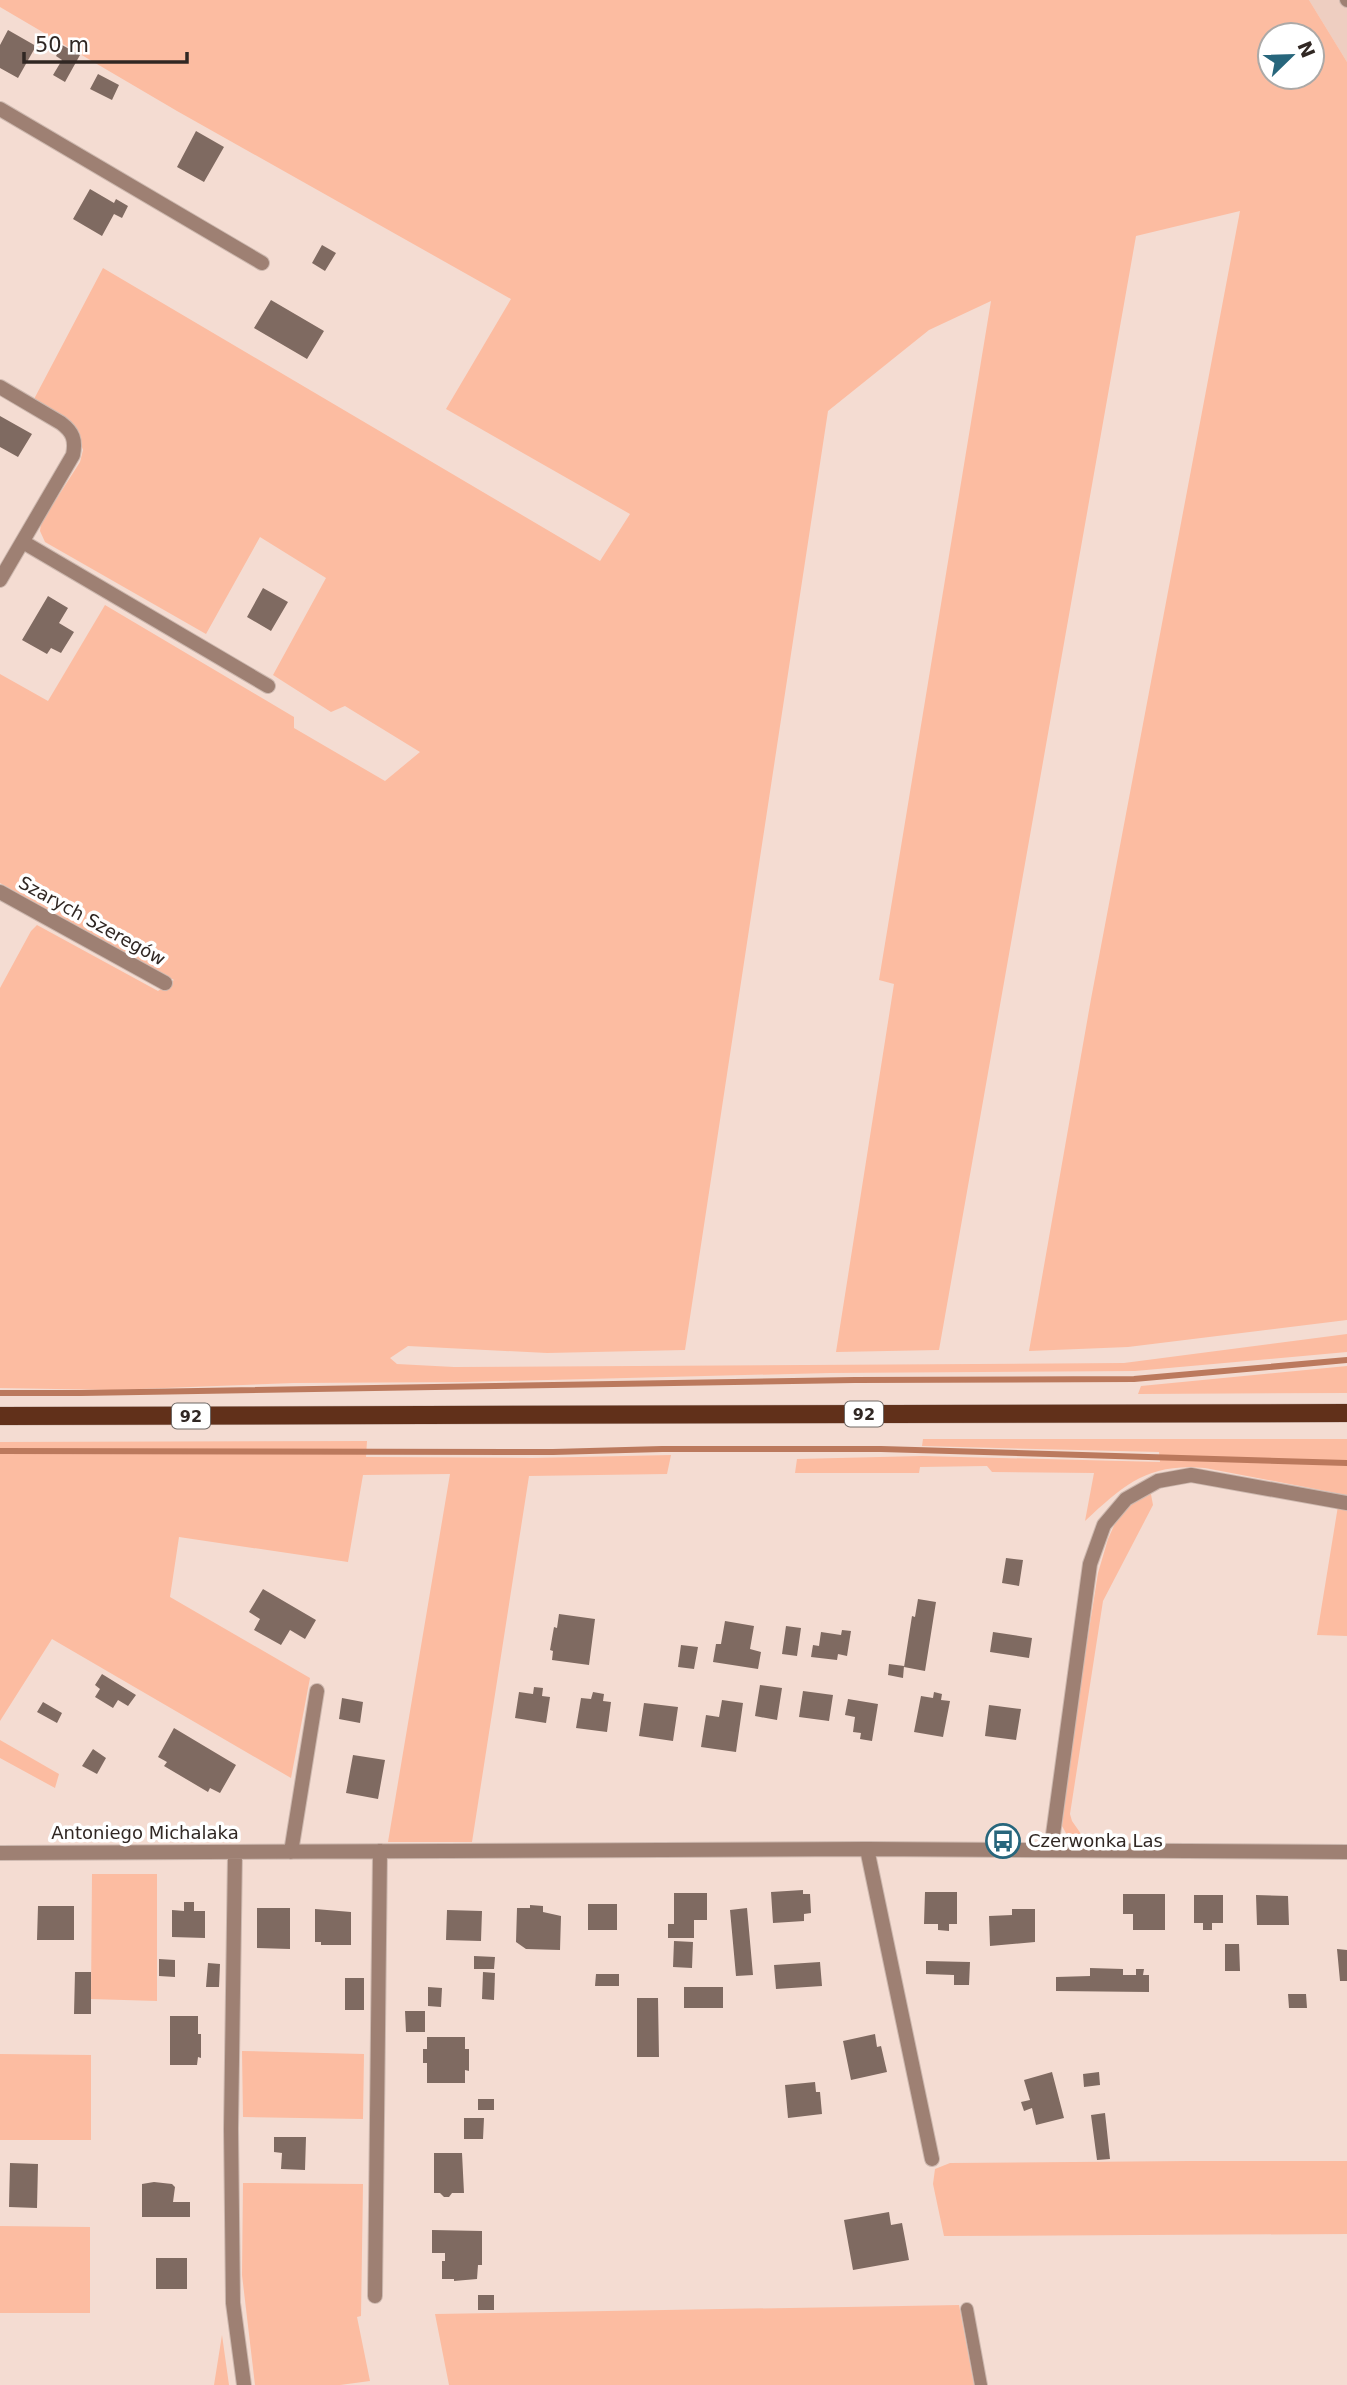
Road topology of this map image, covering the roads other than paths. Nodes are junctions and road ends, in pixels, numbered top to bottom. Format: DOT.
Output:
graph roads {
  1 [pos="0,109"];
  2 [pos="262,264"];
  3 [pos="0,387"];
  4 [pos="23,542"];
  5 [pos="0,580"];
  6 [pos="268,686"];
  7 [pos="0,891"];
  8 [pos="165,983"];
  9 [pos="1347,1413"];
  10 [pos="0,1416"];
  11 [pos="1347,1503"];
  12 [pos="317,1691"];
  13 [pos="867,1849"];
  14 [pos="1051,1849"];
  15 [pos="380,1851"];
  16 [pos="291,1852"];
  17 [pos="1347,1852"];
  18 [pos="0,1853"];
  19 [pos="235,1853"];
  20 [pos="932,2159"];
  21 [pos="375,2296"];
  22 [pos="967,2309"];
  23 [pos="244,2385"];
  24 [pos="981,2385"];
  1 -- 2 [label="street"];
  3 -- 4 [label="street"];
  4 -- 5 [label="street"];
  4 -- 6 [label="street"];
  7 -- 8 [label="street, Szarych Szeregów"];
  9 -- 10 [label="main road, 92"];
  11 -- 14 [label="street"];
  12 -- 16 [label="street"];
  13 -- 14 [label="street, Antoniego Michalaka"];
  13 -- 15 [label="street, Antoniego Michalaka"];
  13 -- 20 [label="street"];
  14 -- 17 [label="street, Antoniego Michalaka"];
  15 -- 16 [label="street, Antoniego Michalaka"];
  15 -- 21 [label="street"];
  16 -- 19 [label="street, Antoniego Michalaka"];
  18 -- 19 [label="street, Antoniego Michalaka"];
  19 -- 23 [label="street"];
  22 -- 24 [label="lane"];
}
